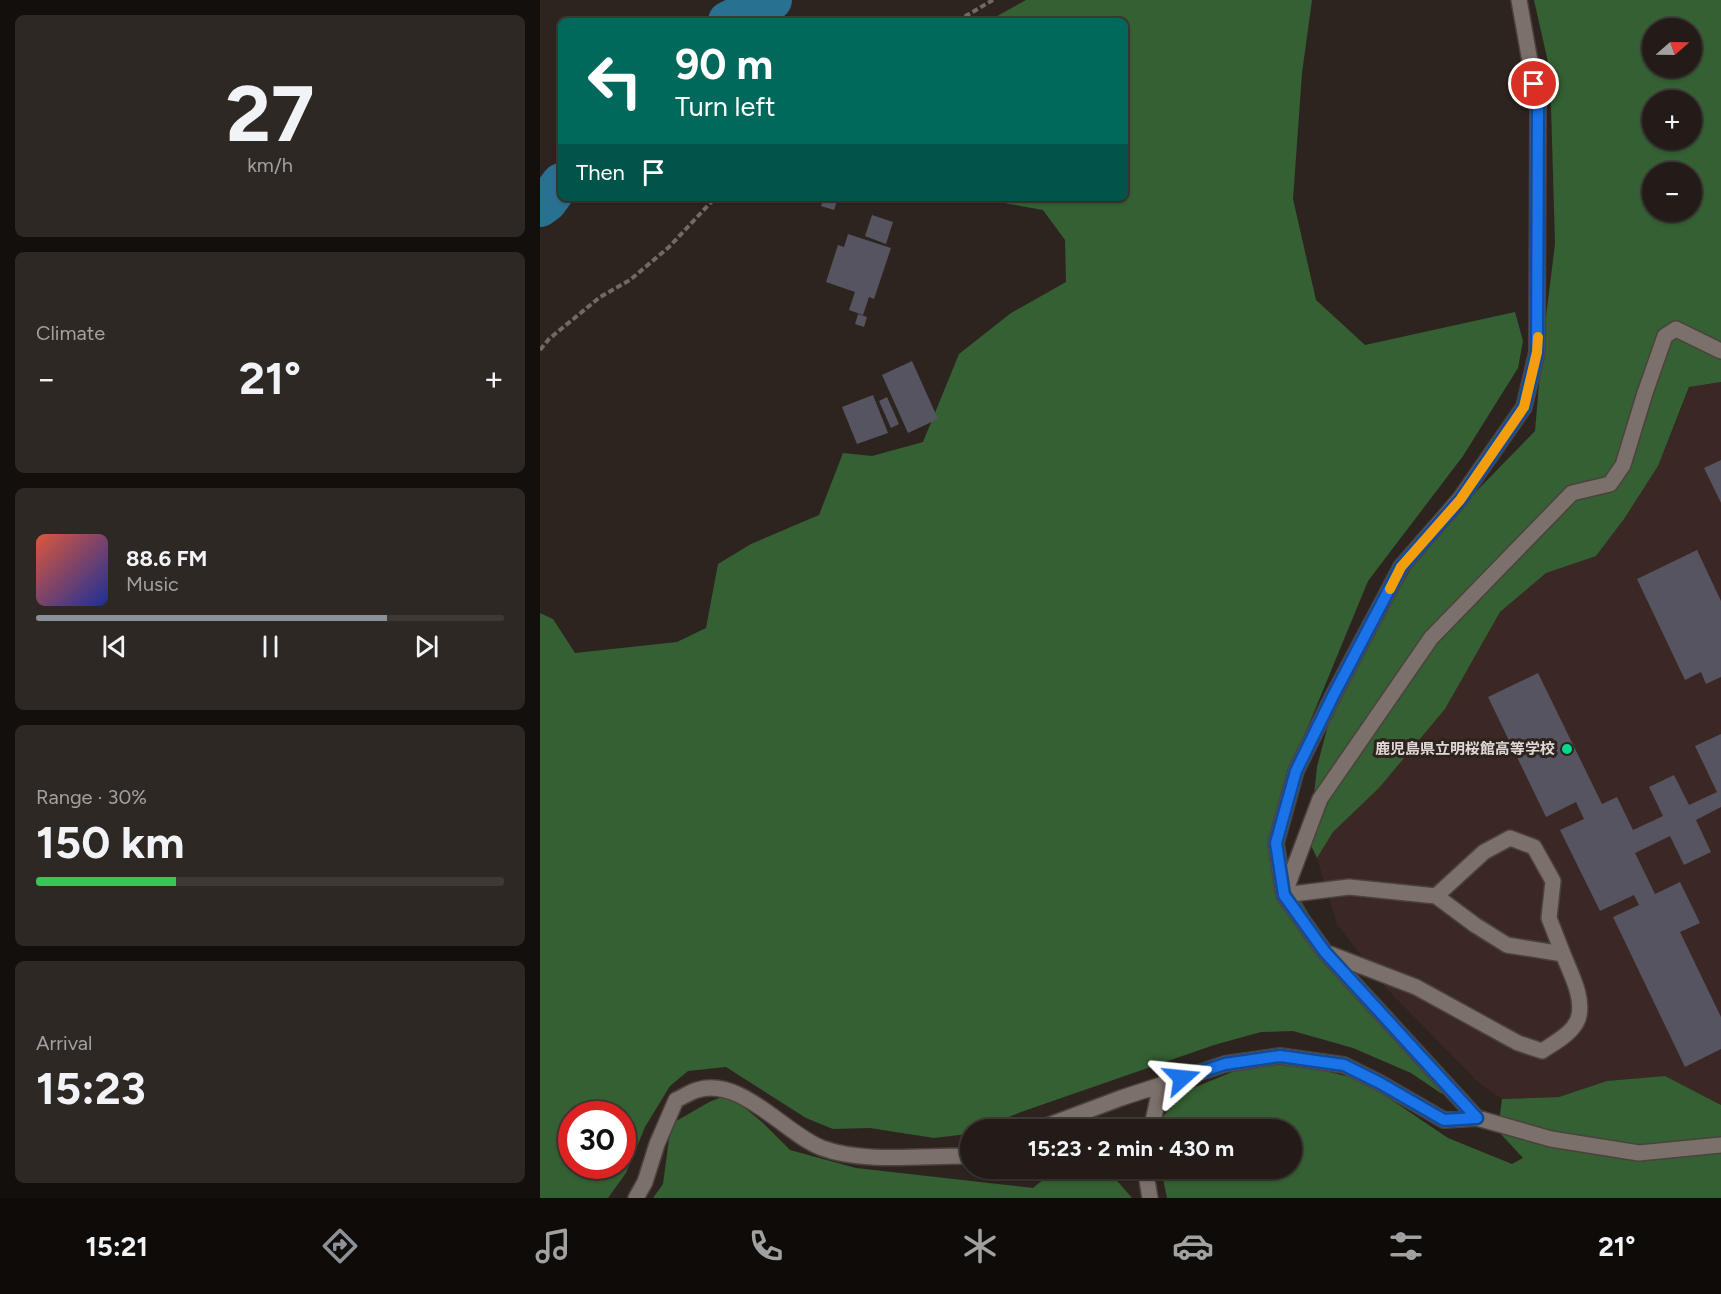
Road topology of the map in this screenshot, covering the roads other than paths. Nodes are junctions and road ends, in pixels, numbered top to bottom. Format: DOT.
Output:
graph roads {
  1 [pos="1519,0"];
  2 [pos="1721,351"];
  3 [pos="1284,895"];
  4 [pos="1436,896"];
  5 [pos="1325,952"];
  6 [pos="1563,954"];
  7 [pos="1161,1085"];
  8 [pos="1477,1118"];
  9 [pos="1067,1119"];
  10 [pos="1153,1119"];
  11 [pos="1721,1145"];
  12 [pos="960,1156"];
  13 [pos="1146,1179"];
  14 [pos="636,1198"];
  15 [pos="1149,1198"];
  1 -- 3 [label="street"];
  2 -- 3 [label="street"];
  3 -- 4 [label="street"];
  3 -- 5 [label="street"];
  4 -- 6 [label="street"];
  4 -- 6 [label="street"];
  5 -- 6 [label="street"];
  5 -- 8 [label="street"];
  7 -- 8 [label="street"];
  7 -- 9 [label="street"];
  7 -- 10 [label="street"];
  8 -- 11 [label="street"];
  12 -- 14 [label="street"];
  13 -- 15 [label="street"];
}
